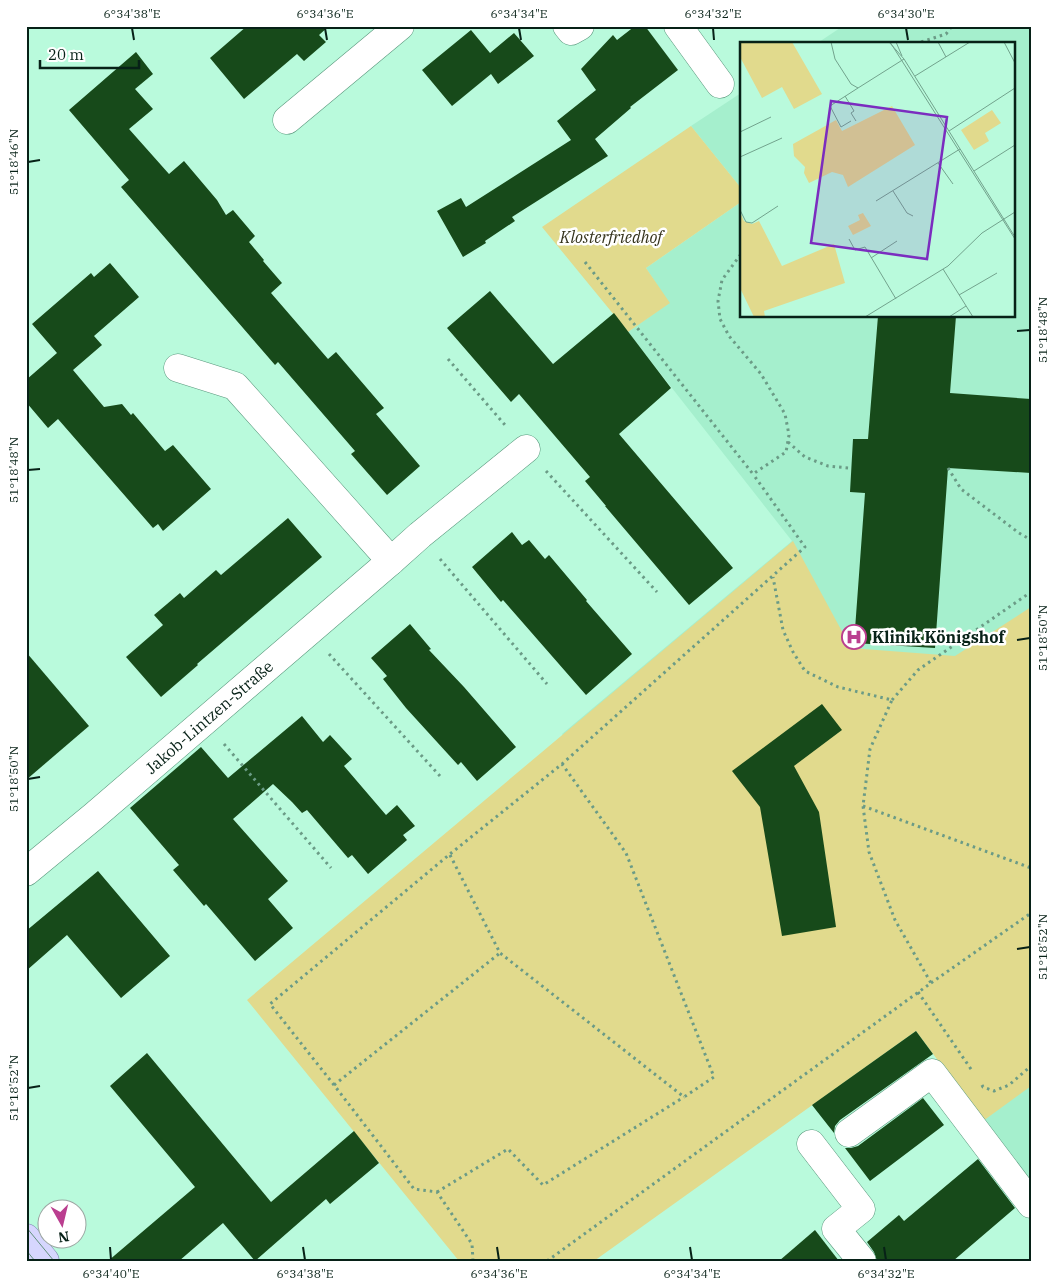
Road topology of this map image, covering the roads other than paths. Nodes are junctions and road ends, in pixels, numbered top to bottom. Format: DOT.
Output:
graph roads {
  1 [pos="400,26"];
  2 [pos="567,26"];
  3 [pos="580,26"];
  4 [pos="678,26"];
  5 [pos="720,84"];
  6 [pos="287,120"];
  7 [pos="178,368"];
  8 [pos="526,449"];
  9 [pos="391,562"];
  10 [pos="26,872"];
  11 [pos="849,1133"];
  12 [pos="811,1144"];
  13 [pos="1031,1204"];
  14 [pos="26,1238"];
  15 [pos="45,1261"];
  16 [pos="862,1261"];
  1 -- 6 [label="street"];
  2 -- 3 [label="street"];
  4 -- 5 [label="street"];
  7 -- 9 [label="street"];
  8 -- 9 [label="street, Jakob-Lintzen-Straße"];
  9 -- 10 [label="street, Jakob-Lintzen-Straße"];
  11 -- 13 [label="street"];
  12 -- 16 [label="street"];
  14 -- 15 [label="main road"];
}
